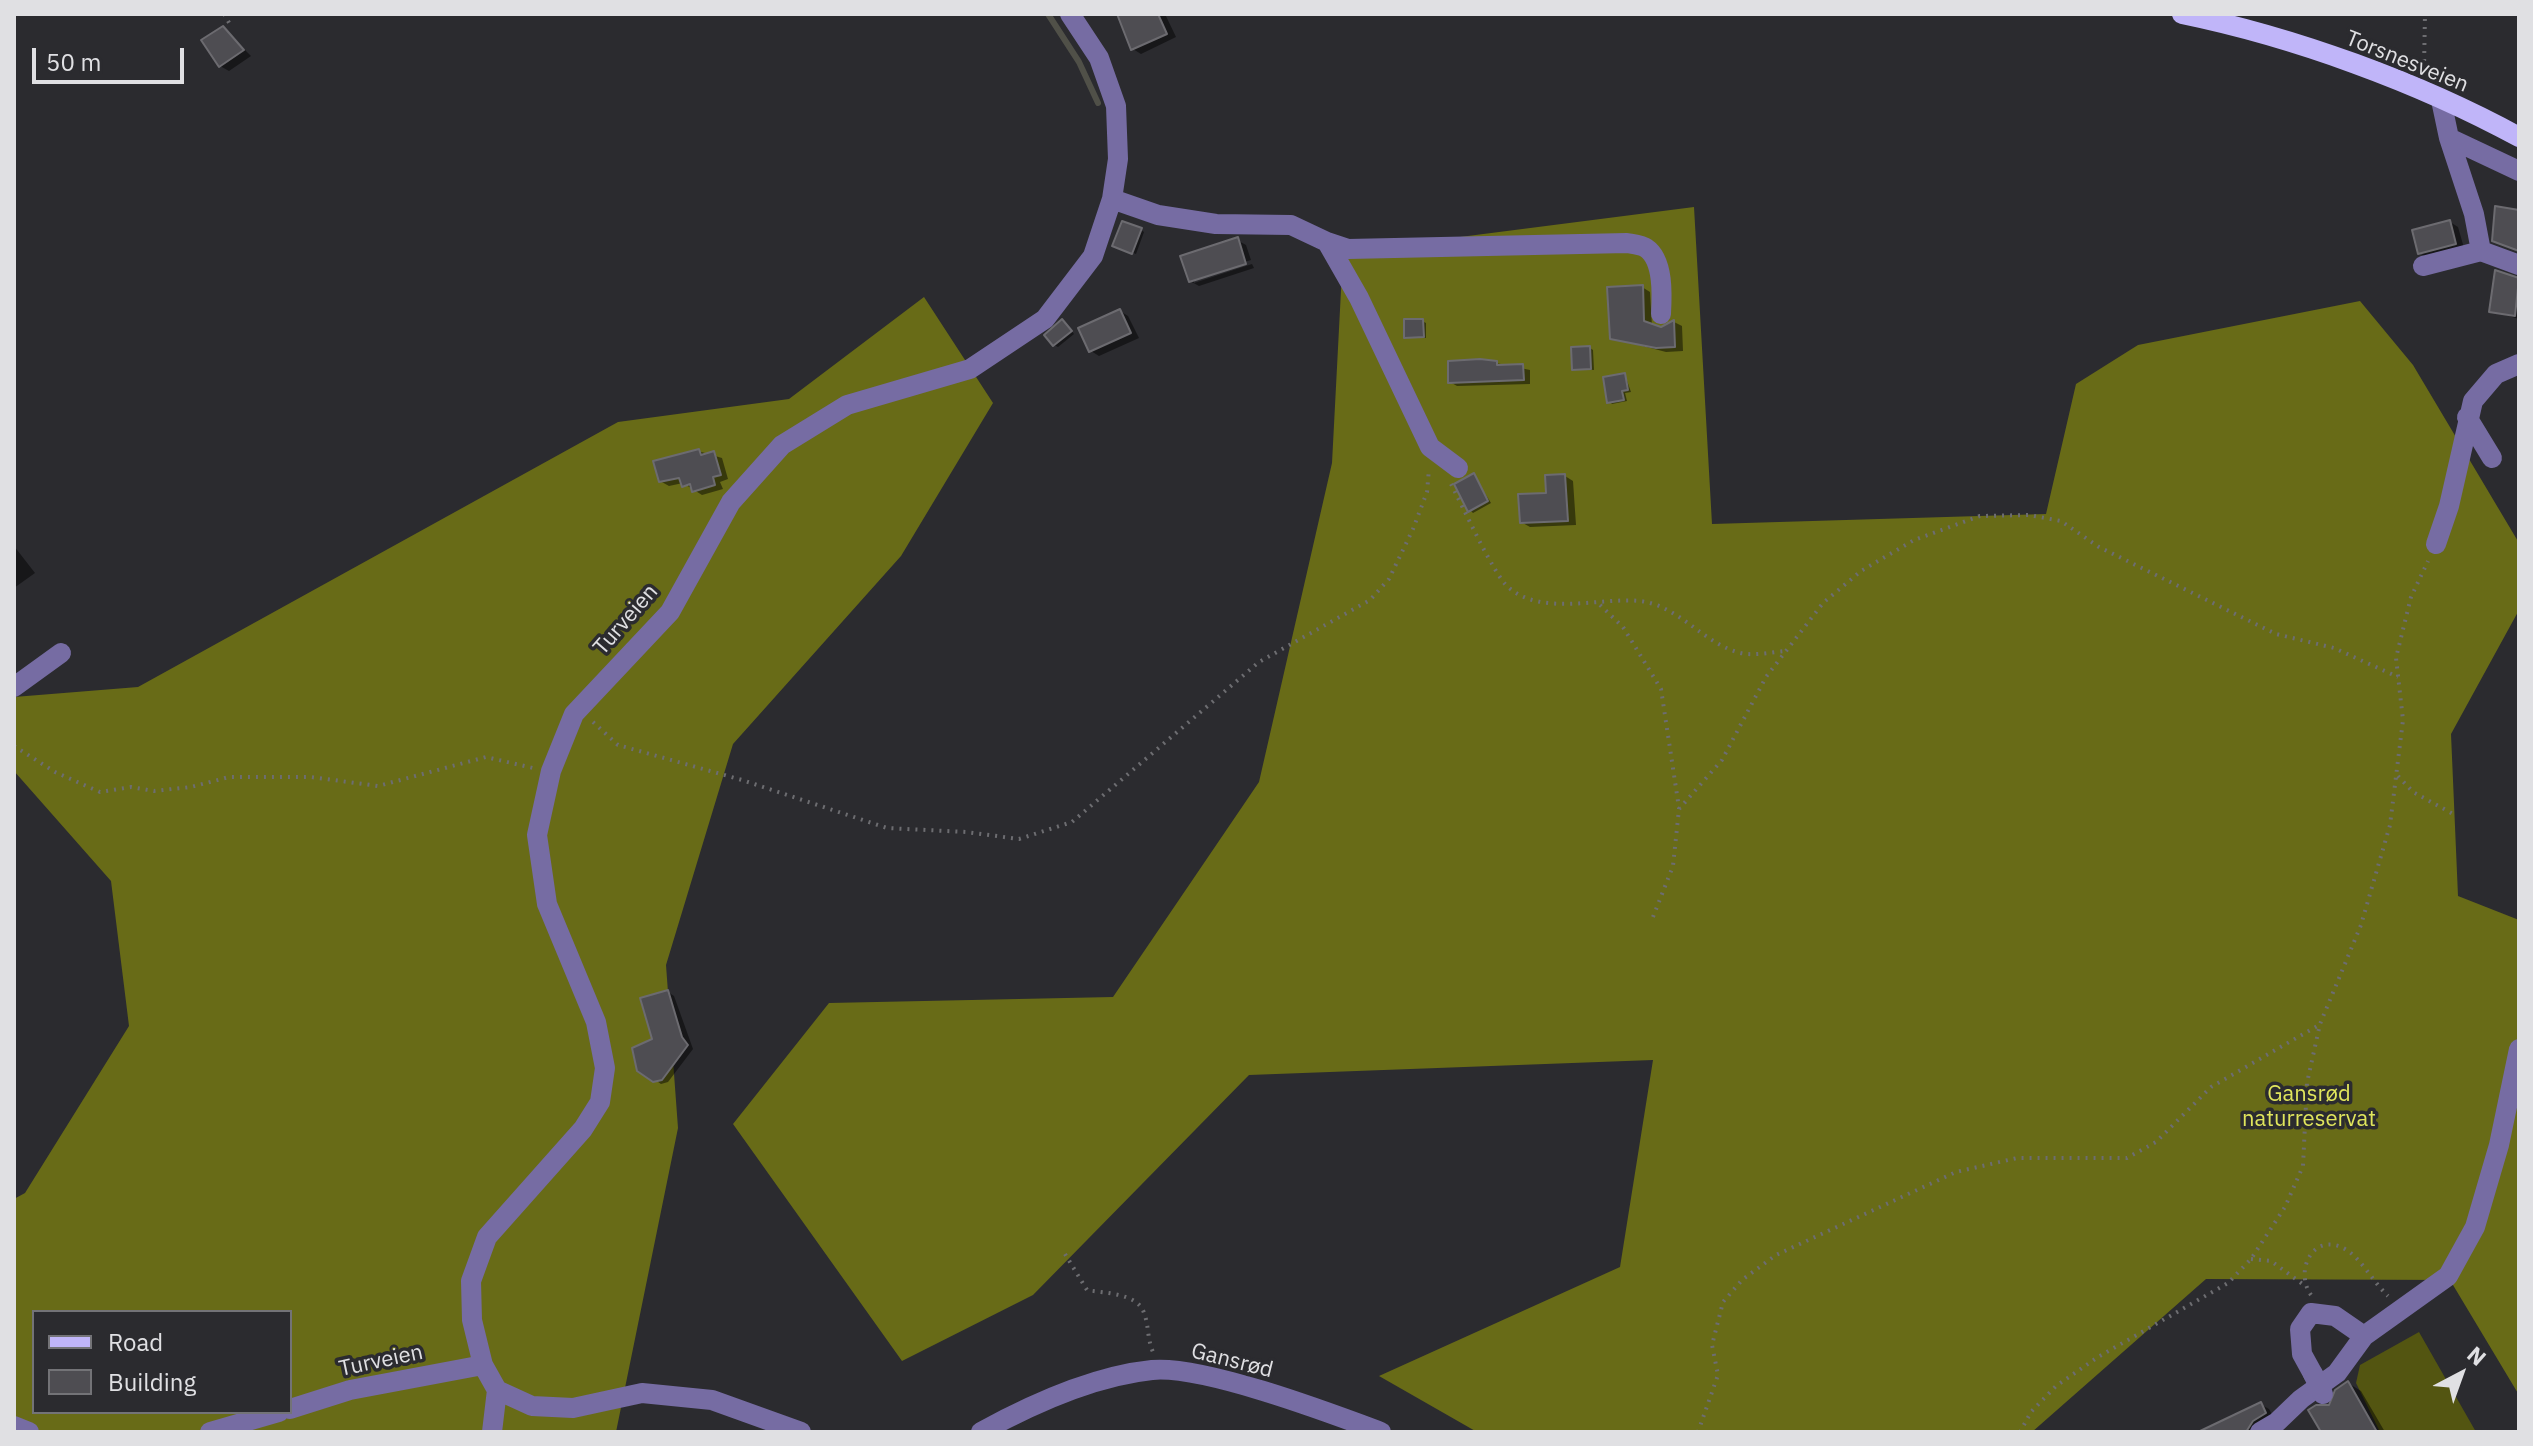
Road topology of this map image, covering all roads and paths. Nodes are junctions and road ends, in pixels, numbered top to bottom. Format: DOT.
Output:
graph roads {
  1 [pos="224,14"];
  2 [pos="1070,14"];
  3 [pos="2182,14"];
  4 [pos="2425,14"];
  5 [pos="231,26"];
  6 [pos="2431,96"];
  7 [pos="2519,137"];
  8 [pos="2449,138"];
  9 [pos="2519,171"];
  10 [pos="1112,199"];
  11 [pos="1327,242"];
  12 [pos="2481,251"];
  13 [pos="2519,265"];
  14 [pos="2423,266"];
  15 [pos="1661,314"];
  16 [pos="2519,364"];
  17 [pos="2467,417"];
  18 [pos="1430,447"];
  19 [pos="2492,458"];
  20 [pos="1458,468"];
  21 [pos="2436,544"];
  22 [pos="1600,605"];
  23 [pos="1786,651"];
  24 [pos="61,653"];
  25 [pos="2398,677"];
  26 [pos="14,687"];
  27 [pos="574,714"];
  28 [pos="14,746"];
  29 [pos="551,771"];
  30 [pos="2398,776"];
  31 [pos="1679,809"];
  32 [pos="2455,815"];
  33 [pos="1653,917"];
  34 [pos="2320,1024"];
  35 [pos="2519,1049"];
  36 [pos="1065,1254"];
  37 [pos="2251,1259"];
  38 [pos="2304,1285"];
  39 [pos="2407,1307"];
  40 [pos="2335,1316"];
  41 [pos="2364,1336"];
  42 [pos="483,1365"];
  43 [pos="1154,1370"];
  44 [pos="497,1390"];
  45 [pos="2323,1394"];
  46 [pos="292,1408"];
  47 [pos="272,1414"];
  48 [pos="14,1426"];
  49 [pos="29,1432"];
  50 [pos="210,1432"];
  51 [pos="492,1432"];
  52 [pos="801,1432"];
  53 [pos="981,1432"];
  54 [pos="1381,1432"];
  55 [pos="1698,1432"];
  56 [pos="2020,1432"];
  57 [pos="2260,1432"];
  1 -- 5 [label="path"];
  2 -- 10 [label="street, Turveien"];
  3 -- 6 [label="main road, Torsnesveien"];
  4 -- 6 [label="path"];
  6 -- 7 [label="main road, Torsnesveien"];
  6 -- 8 [label="street"];
  8 -- 9 [label="street"];
  8 -- 12 [label="street"];
  10 -- 11 [label="street"];
  10 -- 27 [label="street, Turveien"];
  11 -- 15 [label="street"];
  11 -- 18 [label="street"];
  12 -- 13 [label="street"];
  12 -- 14 [label="street"];
  16 -- 17 [label="street"];
  17 -- 19 [label="street"];
  17 -- 21 [label="street"];
  18 -- 20 [label="street"];
  18 -- 22 [label="path"];
  18 -- 27 [label="path"];
  21 -- 25 [label="path"];
  22 -- 23 [label="path"];
  22 -- 31 [label="path"];
  23 -- 25 [label="path"];
  23 -- 31 [label="path"];
  24 -- 26 [label="street"];
  25 -- 30 [label="path"];
  27 -- 29 [label="street, Turveien"];
  28 -- 29 [label="path"];
  29 -- 42 [label="street, Turveien"];
  30 -- 32 [label="path"];
  30 -- 34 [label="path"];
  31 -- 33 [label="path"];
  34 -- 37 [label="path"];
  34 -- 55 [label="path"];
  35 -- 39 [label="street"];
  36 -- 43 [label="path"];
  37 -- 38 [label="path"];
  37 -- 56 [label="path"];
  38 -- 39 [label="path"];
  38 -- 40 [label="path"];
  39 -- 41 [label="street"];
  40 -- 41 [label="street"];
  40 -- 45 [label="street, bridge"];
  41 -- 57 [label="street"];
  42 -- 44 [label="street, Turveien"];
  42 -- 46 [label="street, Turveien"];
  43 -- 53 [label="street, Gansrød"];
  43 -- 54 [label="street, Gansrød"];
  44 -- 51 [label="street"];
  44 -- 52 [label="street"];
  47 -- 50 [label="street"];
  48 -- 49 [label="street"];
}
